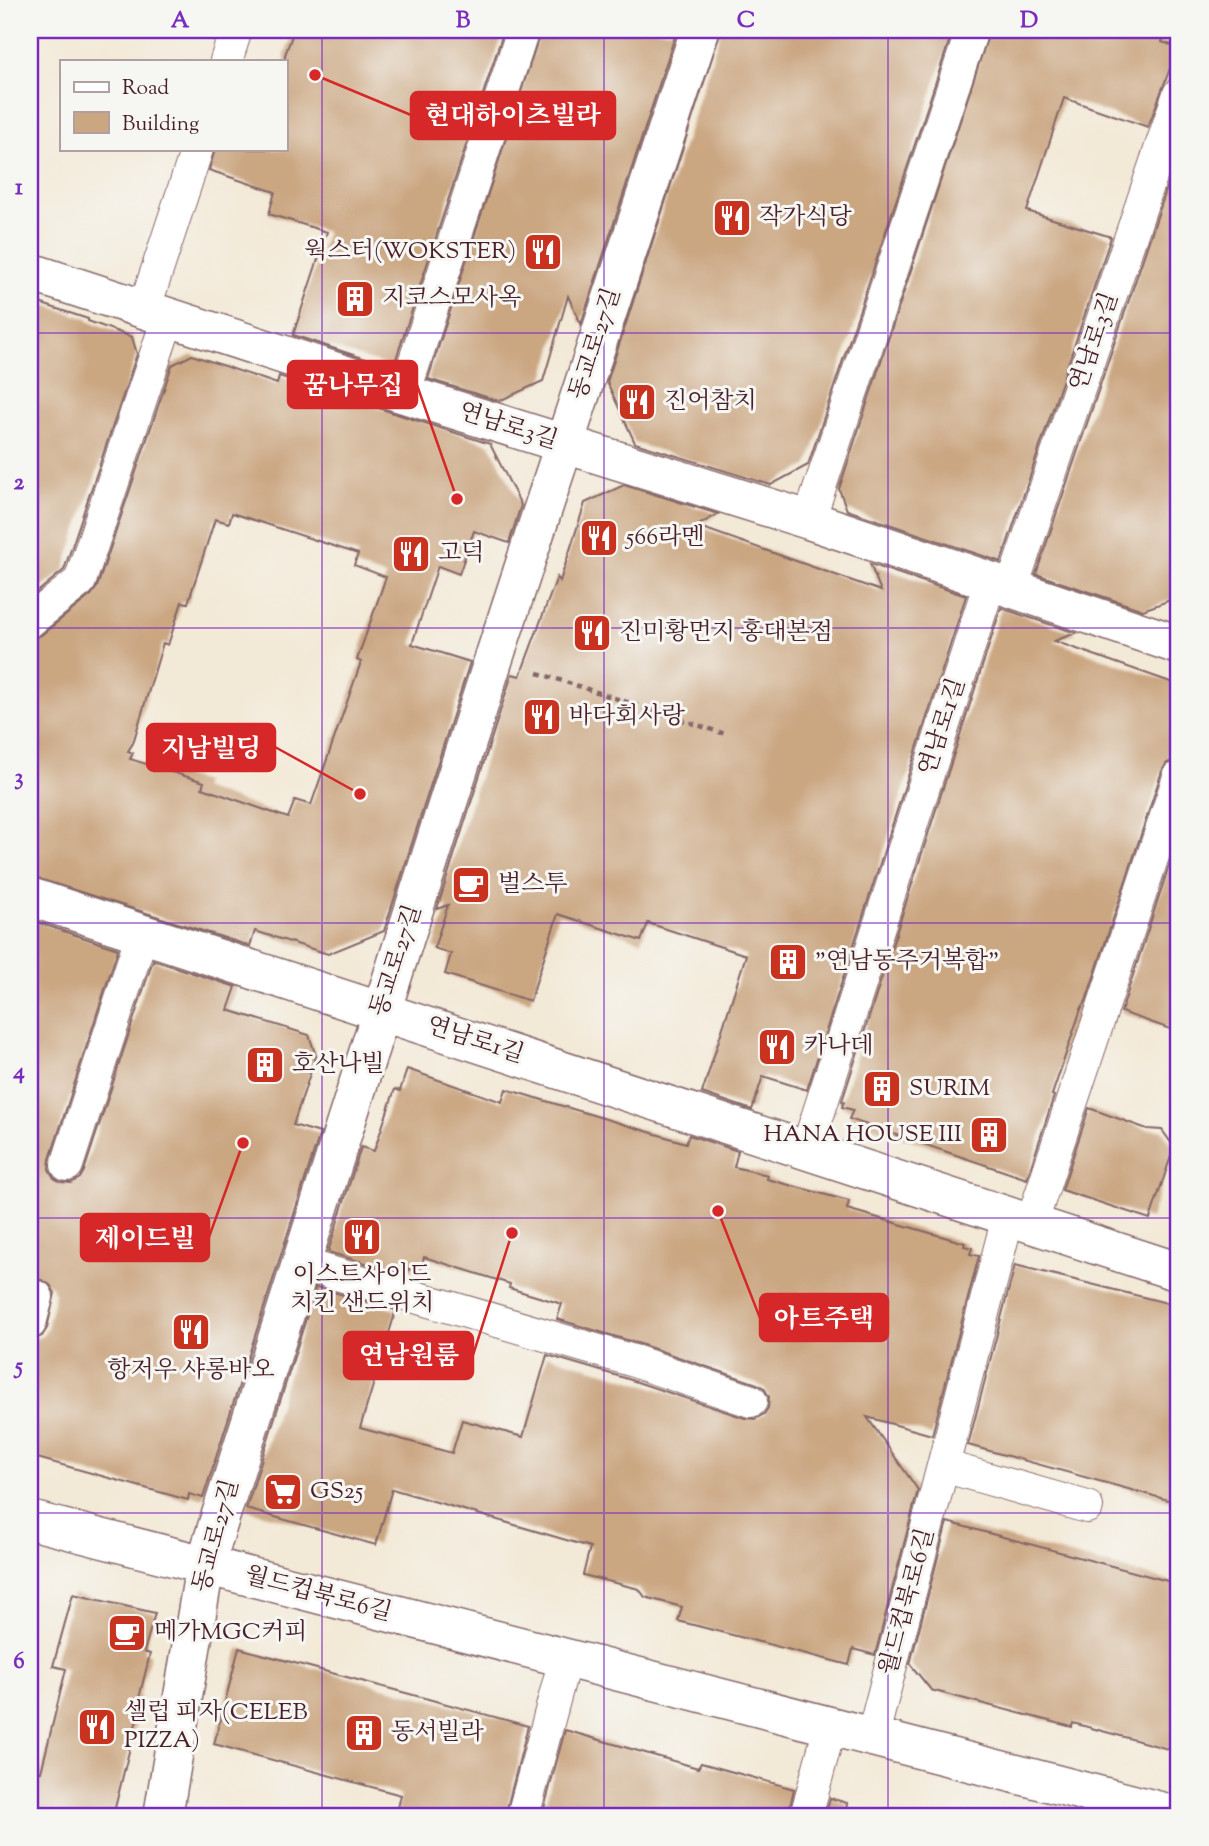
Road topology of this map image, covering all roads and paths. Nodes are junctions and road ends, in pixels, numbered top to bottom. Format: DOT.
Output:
graph roads {
  1 [pos="236,30"];
  2 [pos="523,30"];
  3 [pos="700,30"];
  4 [pos="972,30"];
  5 [pos="226,60"];
  6 [pos="1179,94"];
  7 [pos="197,150"];
  8 [pos="30,272"];
  9 [pos="156,314"];
  10 [pos="404,394"];
  11 [pos="563,445"];
  12 [pos="809,520"];
  13 [pos="1000,586"];
  14 [pos="30,621"];
  15 [pos="1179,645"];
  16 [pos="494,658"];
  17 [pos="725,734"];
  18 [pos="1179,777"];
  19 [pos="30,897"];
  20 [pos="142,934"];
  21 [pos="381,1010"];
  22 [pos="806,1152"];
  23 [pos="67,1165"];
  24 [pos="1020,1221"];
  25 [pos="299,1263"];
  26 [pos="1179,1272"];
  27 [pos="751,1401"];
  28 [pos="943,1466"];
  29 [pos="1087,1507"];
  30 [pos="30,1520"];
  31 [pos="205,1565"];
  32 [pos="565,1659"];
  33 [pos="830,1727"];
  34 [pos="872,1738"];
  35 [pos="1104,1807"];
  36 [pos="163,1816"];
  37 [pos="523,1816"];
  38 [pos="806,1816"];
  39 [pos="1179,1816"];
  1 -- 5 [label="lane"];
  2 -- 10 [label="lane"];
  3 -- 11 [label="street, 동교로27길"];
  4 -- 12 [label="lane"];
  6 -- 13 [label="lane, 연남로3길"];
  7 -- 9 [label="lane"];
  8 -- 9 [label="street, 연남로3길"];
  9 -- 10 [label="street, 연남로3길"];
  9 -- 14 [label="lane"];
  10 -- 11 [label="street, 연남로3길"];
  11 -- 12 [label="street, 연남로3길"];
  11 -- 16 [label="street, 동교로27길"];
  12 -- 13 [label="street, 연남로3길"];
  13 -- 15 [label="street, 연남로3길"];
  13 -- 22 [label="lane, 연남로1길"];
  16 -- 17 [label="path"];
  16 -- 21 [label="street, 동교로27길"];
  18 -- 24 [label="lane"];
  19 -- 20 [label="street, 연남로1길"];
  20 -- 21 [label="street, 연남로1길"];
  20 -- 23 [label="lane"];
  21 -- 22 [label="street, 연남로1길"];
  21 -- 25 [label="street, 동교로27길"];
  22 -- 24 [label="street, 연남로1길"];
  24 -- 26 [label="street, 연남로1길"];
  24 -- 28 [label="lane, 월드컵북로6길"];
  25 -- 27 [label="lane"];
  25 -- 31 [label="street, 동교로27길"];
  28 -- 29 [label="lane"];
  28 -- 34 [label="lane, 월드컵북로6길"];
  30 -- 31 [label="street, 월드컵북로6길"];
  31 -- 32 [label="street, 월드컵북로6길"];
  31 -- 36 [label="street, 동교로27길"];
  32 -- 33 [label="street, 월드컵북로6길"];
  32 -- 37 [label="lane"];
  33 -- 34 [label="street, 월드컵북로6길"];
  33 -- 38 [label="lane"];
  34 -- 35 [label="street, 월드컵북로6길"];
  35 -- 39 [label="street, 월드컵북로6길"];
}
